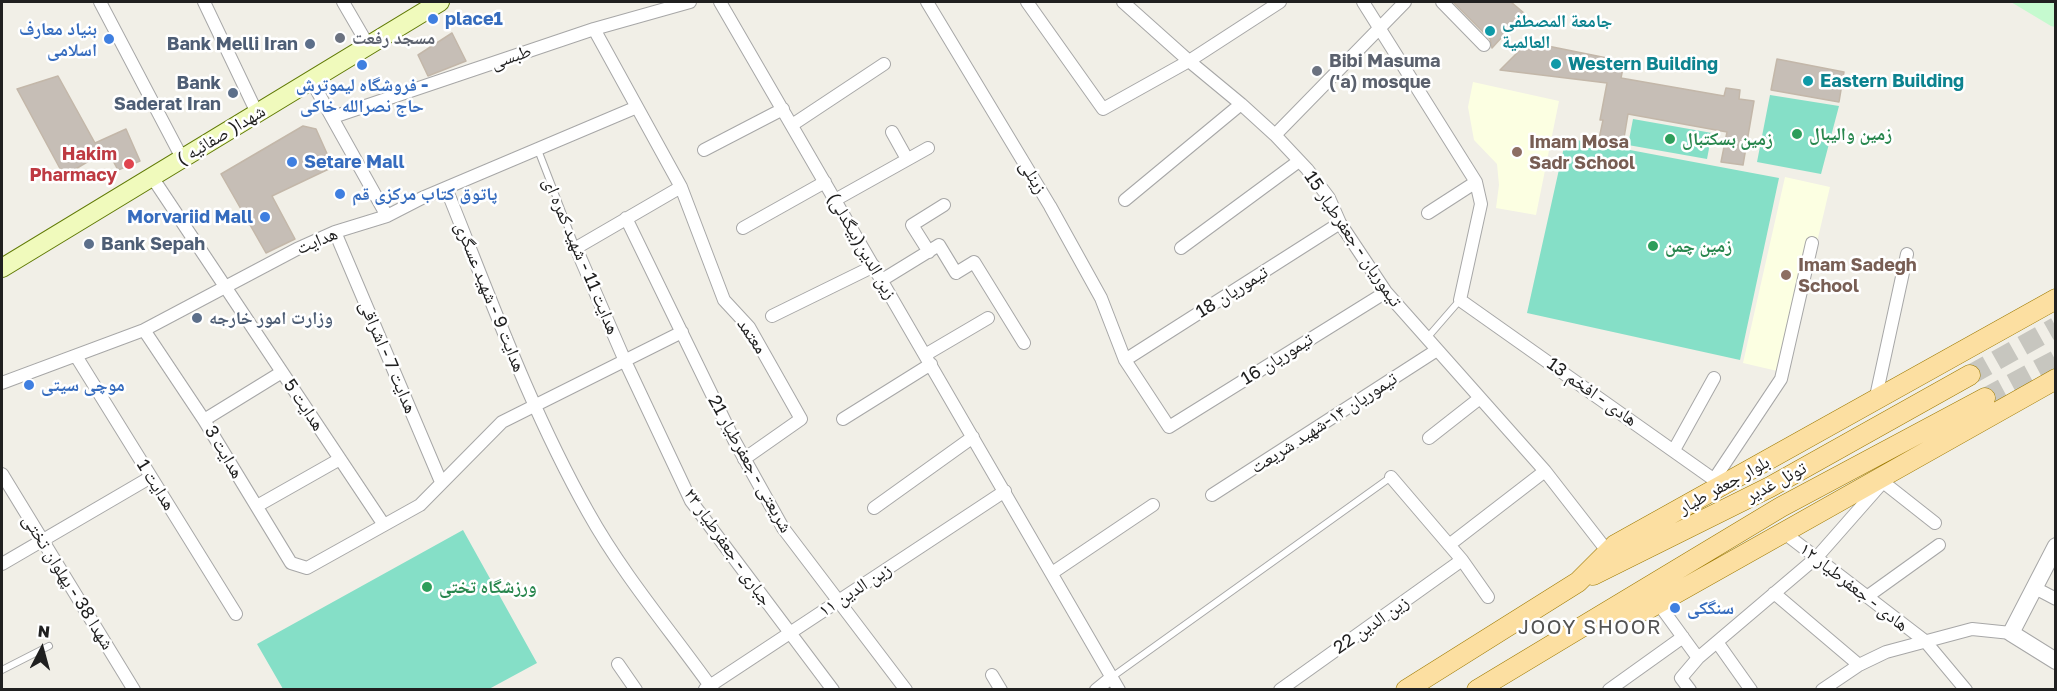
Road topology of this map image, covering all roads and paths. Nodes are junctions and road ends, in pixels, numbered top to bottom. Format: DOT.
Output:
graph roads {
  1 [pos="100,2"];
  2 [pos="204,2"];
  3 [pos="343,2"];
  4 [pos="440,2"];
  5 [pos="690,2"];
  6 [pos="720,2"];
  7 [pos="927,2"];
  8 [pos="1027,2"];
  9 [pos="1123,2"];
  10 [pos="1280,2"];
  11 [pos="1363,2"];
  12 [pos="1405,2"];
  13 [pos="1442,2"];
  14 [pos="665,5"];
  15 [pos="1380,28"];
  16 [pos="594,29"];
  17 [pos="368,45"];
  18 [pos="1484,45"];
  19 [pos="1189,61"];
  20 [pos="884,64"];
  21 [pos="311,80"];
  22 [pos="1241,104"];
  23 [pos="637,108"];
  24 [pos="783,109"];
  25 [pos="257,113"];
  26 [pos="333,117"];
  27 [pos="792,125"];
  28 [pos="892,132"];
  29 [pos="1275,135"];
  30 [pos="928,148"];
  31 [pos="538,150"];
  32 [pos="704,150"];
  33 [pos="182,158"];
  34 [pos="907,159"];
  35 [pos="1299,161"];
  36 [pos="152,177"];
  37 [pos="825,182"];
  38 [pos="1476,182"];
  39 [pos="681,187"];
  40 [pos="446,188"];
  41 [pos="836,200"];
  42 [pos="1125,200"];
  43 [pos="944,205"];
  44 [pos="1428,213"];
  45 [pos="387,216"];
  46 [pos="626,218"];
  47 [pos="1340,223"];
  48 [pos="743,228"];
  49 [pos="335,232"];
  50 [pos="1812,243"];
  51 [pos="576,248"];
  52 [pos="1181,248"];
  53 [pos="929,252"];
  54 [pos="1907,254"];
  55 [pos="873,266"];
  56 [pos="2,268"];
  57 [pos="882,280"];
  58 [pos="224,286"];
  59 [pos="1386,292"];
  60 [pos="2055,299"];
  61 [pos="1460,300"];
  62 [pos="772,316"];
  63 [pos="988,318"];
  64 [pos="144,330"];
  65 [pos="682,332"];
  66 [pos="1427,339"];
  67 [pos="1024,343"];
  68 [pos="1437,350"];
  69 [pos="76,356"];
  70 [pos="928,359"];
  71 [pos="1125,360"];
  72 [pos="625,362"];
  73 [pos="282,372"];
  74 [pos="1970,375"];
  75 [pos="1714,378"];
  76 [pos="2055,379"];
  77 [pos="2,383"];
  78 [pos="1480,398"];
  79 [pos="1985,398"];
  80 [pos="1875,401"];
  81 [pos="535,407"];
  82 [pos="843,419"];
  83 [pos="204,420"];
  84 [pos="1169,427"];
  85 [pos="973,437"];
  86 [pos="1429,438"];
  87 [pos="1674,450"];
  88 [pos="340,459"];
  89 [pos="744,459"];
  90 [pos="1545,471"];
  91 [pos="2,474"];
  92 [pos="151,477"];
  93 [pos="1391,477"];
  94 [pos="441,482"];
  95 [pos="1719,482"];
  96 [pos="1005,491"];
  97 [pos="1212,495"];
  98 [pos="1153,505"];
  99 [pos="257,507"];
  100 [pos="874,508"];
  101 [pos="1935,523"];
  102 [pos="384,525"];
  103 [pos="1783,532"];
  104 [pos="42,540"];
  105 [pos="1449,545"];
  106 [pos="1939,545"];
  107 [pos="2055,546"];
  108 [pos="1608,552"];
  109 [pos="1817,557"];
  110 [pos="1462,560"];
  111 [pos="2,564"];
  112 [pos="1052,573"];
  113 [pos="1578,582"];
  114 [pos="2035,588"];
  115 [pos="1774,593"];
  116 [pos="1868,596"];
  117 [pos="1488,597"];
  118 [pos="2055,599"];
  119 [pos="839,600"];
  120 [pos="1658,603"];
  121 [pos="236,614"];
  122 [pos="1604,614"];
  123 [pos="790,633"];
  124 [pos="2011,633"];
  125 [pos="1683,637"];
  126 [pos="1925,641"];
  127 [pos="1717,642"];
  128 [pos="49,646"];
  129 [pos="1698,658"];
  130 [pos="2055,661"];
  131 [pos="618,664"];
  132 [pos="1859,665"];
  133 [pos="2,670"];
  134 [pos="992,675"];
  135 [pos="1112,677"];
  136 [pos="709,688"];
  137 [pos="134,690"];
  138 [pos="636,690"];
  139 [pos="833,690"];
  140 [pos="906,690"];
  141 [pos="1001,690"];
  142 [pos="1096,690"];
  143 [pos="1119,690"];
  144 [pos="1280,690"];
  145 [pos="1406,690"];
  146 [pos="1477,690"];
  147 [pos="1609,690"];
  148 [pos="1690,690"];
  149 [pos="1751,690"];
  150 [pos="1822,690"];
  151 [pos="1966,690"];
  1 -- 33 [label="street"];
  2 -- 25 [label="street"];
  3 -- 17 [label="street"];
  4 -- 17 [label="main road, شهدا( صفائیه )"];
  5 -- 14 [label="street, طبسی"];
  6 -- 24 [label="street, زین الدین(بیگدلی)"];
  7 -- 71 [label="street, زینلی"];
  8 -- 19 [label="street"];
  9 -- 19 [label="street, تیموریان - جعفرطیار 15"];
  10 -- 19 [label="street"];
  11 -- 15 [label="street"];
  12 -- 15 [label="street"];
  13 -- 18 [label="street"];
  14 -- 16 [label="street, طبسی"];
  15 -- 29 [label="street"];
  15 -- 38 [label="street"];
  16 -- 23 [label="street, معتمد"];
  16 -- 26 [label="street, طبسی"];
  17 -- 21 [label="main road, شهدا( صفائیه )"];
  19 -- 22 [label="street, تیموریان - جعفرطیار 15"];
  20 -- 27 [label="street"];
  21 -- 25 [label="main road, شهدا( صفائیه )"];
  21 -- 26 [label="street"];
  22 -- 29 [label="street, تیموریان - جعفرطیار 15"];
  22 -- 42 [label="street"];
  23 -- 31 [label="street, هدایت"];
  23 -- 39 [label="street, معتمد"];
  24 -- 27 [label="street, زین الدین(بیگدلی)"];
  24 -- 32 [label="street"];
  25 -- 33 [label="main road, شهدا( صفائیه )"];
  26 -- 45 [label="street"];
  27 -- 37 [label="street, زین الدین(بیگدلی)"];
  28 -- 34 [label="street"];
  29 -- 35 [label="street, تیموریان - جعفرطیار 15"];
  30 -- 34 [label="street"];
  31 -- 40 [label="street, هدایت"];
  31 -- 51 [label="lane, هدایت 11 - شهید کمره ای"];
  33 -- 36 [label="main road, شهدا( صفائیه )"];
  34 -- 41 [label="street"];
  35 -- 47 [label="street, تیموریان - جعفرطیار 15"];
  35 -- 52 [label="street"];
  36 -- 56 [label="main road, شهدا( صفائیه )"];
  36 -- 58 [label="street, هدایت 5"];
  37 -- 41 [label="street, زین الدین(بیگدلی)"];
  37 -- 48 [label="street"];
  38 -- 44 [label="street"];
  38 -- 61 [label="street"];
  39 -- 46 [label="street"];
  39 -- 89 [label="street, معتمد"];
  40 -- 45 [label="street, هدایت"];
  40 -- 81 [label="street, هدایت 9 - شهید عسگری"];
  41 -- 55 [label="street, زین الدین(بیگدلی)"];
  43 -- 53 [label="street"];
  45 -- 49 [label="street, هدایت"];
  46 -- 51 [label="street"];
  46 -- 65 [label="street, شریعتی - جعفرطیار 21"];
  47 -- 59 [label="street, تیموریان - جعفرطیار 15"];
  47 -- 71 [label="street, تیموریان 18"];
  49 -- 58 [label="street, هدایت"];
  49 -- 94 [label="street, هدایت 7 - اشراقی"];
  50 -- 95 [label="street"];
  51 -- 72 [label="street, هدایت 11 - شهید کمره ای"];
  53 -- 57 [label="street"];
  53 -- 67 [label="street"];
  54 -- 80 [label="street"];
  55 -- 57 [label="street, زین الدین(بیگدلی)"];
  55 -- 62 [label="street"];
  57 -- 70 [label="street, زین الدین(بیگدلی)"];
  58 -- 64 [label="street, هدایت"];
  58 -- 73 [label="street, هدایت 5"];
  59 -- 66 [label="street, تیموریان - جعفرطیار 15"];
  59 -- 84 [label="street, تیموریان 16"];
  60 -- 80 [label="main road, بلوار جعفر طیار"];
  61 -- 66 [label="lane"];
  61 -- 87 [label="street, هادی - افخم 13"];
  63 -- 70 [label="street"];
  64 -- 69 [label="street, هدایت"];
  64 -- 83 [label="street, هدایت 3"];
  65 -- 72 [label="street"];
  65 -- 89 [label="street, شریعتی - جعفرطیار 21"];
  66 -- 68 [label="street, تیموریان - جعفرطیار 15"];
  68 -- 78 [label="street, تیموریان - جعفرطیار 15"];
  68 -- 97 [label="street, تیموریان ۱۴-شهید شریعت"];
  69 -- 77 [label="street, هدایت"];
  69 -- 92 [label="street, هدایت 1"];
  70 -- 82 [label="street"];
  70 -- 85 [label="street, زین الدین(بیگدلی)"];
  71 -- 84 [label="street, زینلی"];
  72 -- 81 [label="street"];
  72 -- 123 [label="street, جباری - جعفرطیار ۲۳"];
  73 -- 83 [label="street"];
  73 -- 88 [label="street, هدایت 5"];
  74 -- 113 [label="main road, تونل غدیر"];
  75 -- 87 [label="street"];
  76 -- 103 [label="main road"];
  78 -- 86 [label="street"];
  78 -- 90 [label="street, تیموریان - جعفرطیار 15"];
  79 -- 122 [label="main road, تونل غدیر"];
  80 -- 95 [label="main road, بلوار جعفر طیار"];
  81 -- 94 [label="street"];
  81 -- 136 [label="street, هدایت 9 - شهید عسگری"];
  83 -- 99 [label="street, هدایت 3"];
  85 -- 96 [label="street, زین الدین(بیگدلی)"];
  85 -- 100 [label="street"];
  87 -- 95 [label="street, هادی - افخم 13"];
  88 -- 99 [label="street"];
  88 -- 102 [label="street, هدایت 5"];
  89 -- 119 [label="street, شریعتی - جعفرطیار 21"];
  90 -- 105 [label="street"];
  90 -- 108 [label="street, تیموریان - جعفرطیار 15"];
  91 -- 104 [label="street, شهدا 38 - پهلوان تختی"];
  92 -- 104 [label="street"];
  92 -- 121 [label="street, هدایت 1"];
  93 -- 105 [label="street"];
  93 -- 135 [label="lane"];
  94 -- 102 [label="street"];
  95 -- 108 [label="main road, بلوار جعفر طیار"];
  96 -- 112 [label="street, زین الدین(بیگدلی)"];
  96 -- 119 [label="street, زین الدین ۱۱"];
  98 -- 112 [label="street"];
  99 -- 102 [label="street, هدایت 3"];
  101 -- 109 [label="street"];
  103 -- 109 [label="street, هادی - جعفرطیار ۱۲"];
  103 -- 120 [label="main road"];
  104 -- 111 [label="street"];
  104 -- 137 [label="street, شهدا 38 - پهلوان تختی"];
  105 -- 110 [label="street"];
  106 -- 116 [label="street"];
  107 -- 114 [label="street"];
  108 -- 113 [label="main road, بلوار جعفر طیار"];
  109 -- 115 [label="street"];
  109 -- 116 [label="street, هادی - جعفرطیار ۱۲"];
  110 -- 117 [label="street"];
  110 -- 144 [label="street, زین الدین 22"];
  112 -- 135 [label="street, زین الدین(بیگدلی)"];
  113 -- 145 [label="main road, بلوار جعفر طیار"];
  114 -- 118 [label="street"];
  114 -- 124 [label="street"];
  115 -- 127 [label="street"];
  115 -- 132 [label="street"];
  116 -- 126 [label="street, هادی - جعفرطیار ۱۲"];
  119 -- 123 [label="street, زین الدین ۱۱"];
  119 -- 140 [label="street, شریعتی - جعفرطیار 21"];
  120 -- 122 [label="main road"];
  120 -- 125 [label="street"];
  122 -- 146 [label="main road"];
  123 -- 136 [label="street, زین الدین ۱۱"];
  123 -- 139 [label="street, جباری - جعفرطیار ۲۳"];
  124 -- 126 [label="street"];
  124 -- 130 [label="street"];
  125 -- 129 [label="street"];
  125 -- 147 [label="street"];
  126 -- 132 [label="street"];
  126 -- 151 [label="street, هادی - جعفرطیار ۱۲"];
  127 -- 129 [label="street"];
  127 -- 149 [label="street"];
  128 -- 133 [label="lane"];
  129 -- 148 [label="street"];
  131 -- 138 [label="street"];
  132 -- 150 [label="street"];
  134 -- 141 [label="street"];
  135 -- 142 [label="street"];
  135 -- 143 [label="street, زین الدین(بیگدلی)"];
}
